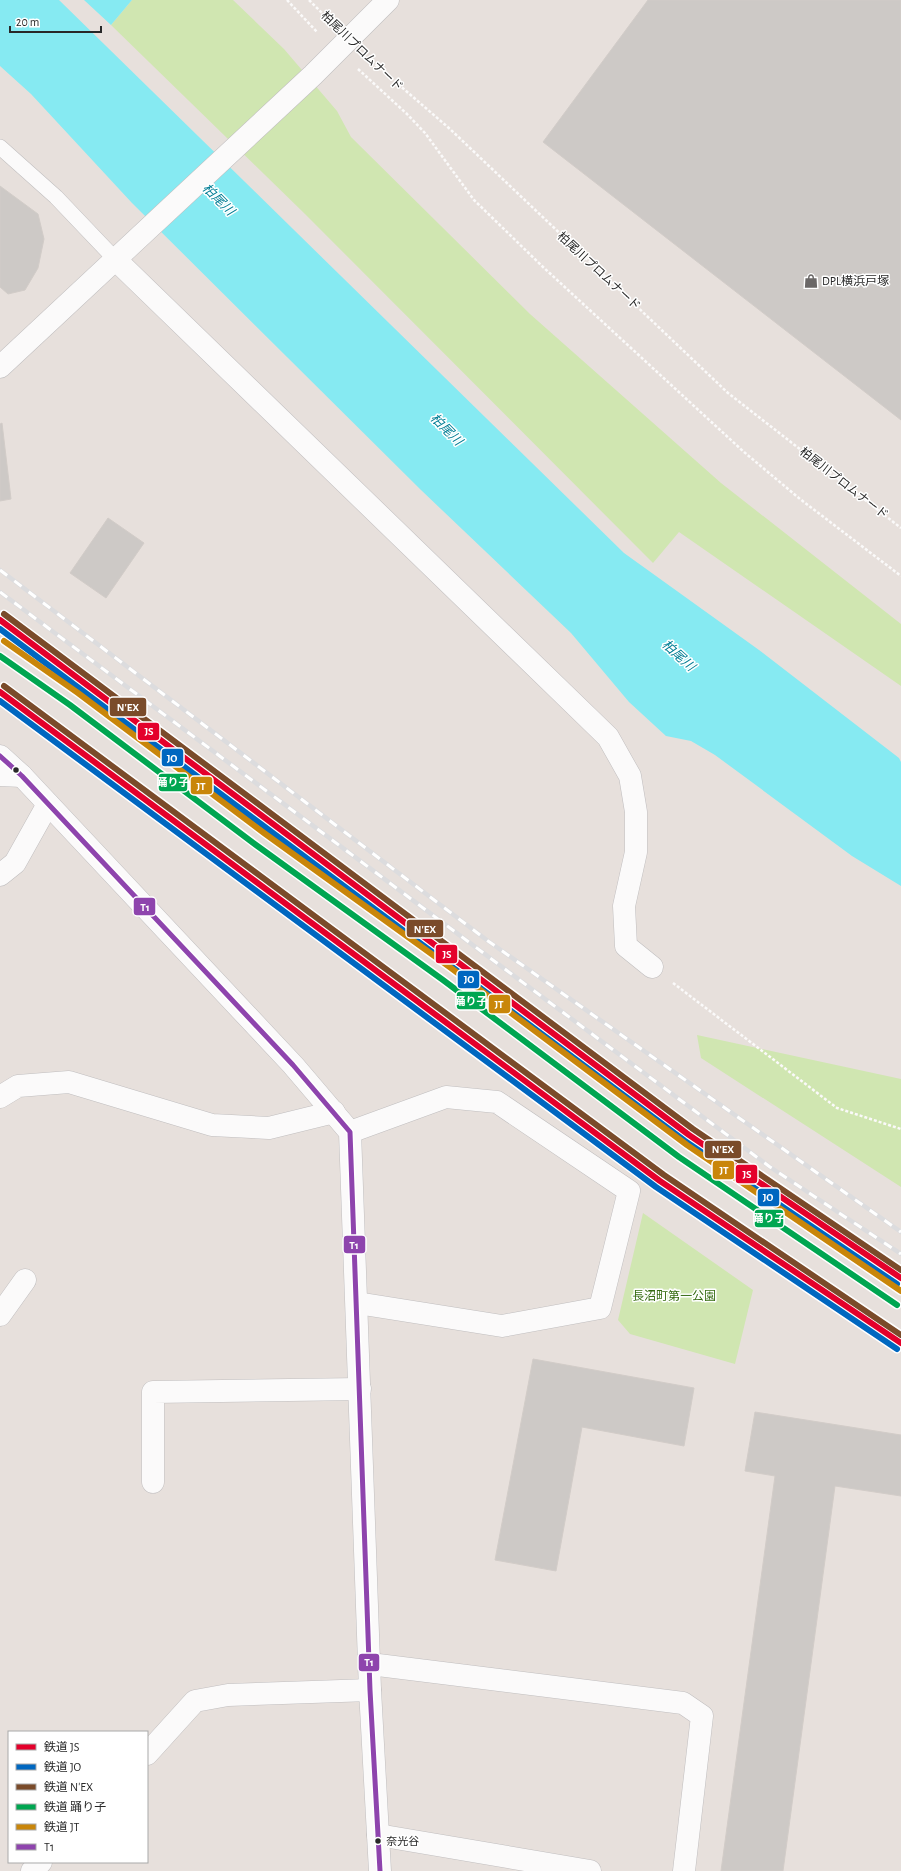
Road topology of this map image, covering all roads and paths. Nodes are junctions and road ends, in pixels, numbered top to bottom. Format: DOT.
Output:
graph roads {
  1 [pos="287,0"];
  2 [pos="309,0"];
  3 [pos="388,0"];
  4 [pos="342,46"];
  5 [pos="0,147"];
  6 [pos="115,260"];
  7 [pos="0,367"];
  8 [pos="901,528"];
  9 [pos="901,576"];
  10 [pos="0,756"];
  11 [pos="0,775"];
  12 [pos="22,776"];
  13 [pos="48,804"];
  14 [pos="0,875"];
  15 [pos="652,967"];
  16 [pos="0,1097"];
  17 [pos="334,1112"];
  18 [pos="901,1129"];
  19 [pos="350,1132"];
  20 [pos="25,1280"];
  21 [pos="357,1303"];
  22 [pos="0,1314"];
  23 [pos="360,1388"];
  24 [pos="153,1482"];
  25 [pos="370,1664"];
  26 [pos="370,1690"];
  27 [pos="148,1753"];
  28 [pos="378,1835"];
  29 [pos="40,1863"];
  30 [pos="32,1871"];
  31 [pos="380,1871"];
  32 [pos="590,1871"];
  33 [pos="684,1871"];
  1 -- 4 [label="path"];
  2 -- 4 [label="path, 柏尾川プロムナード"];
  3 -- 4 [label="street"];
  4 -- 6 [label="street"];
  4 -- 8 [label="path, 柏尾川プロムナード"];
  4 -- 9 [label="path"];
  5 -- 6 [label="lane"];
  6 -- 7 [label="street"];
  6 -- 15 [label="street"];
  10 -- 12 [label="street"];
  11 -- 12 [label="street"];
  12 -- 13 [label="street"];
  13 -- 14 [label="street"];
  13 -- 17 [label="street"];
  15 -- 18 [label="path"];
  16 -- 17 [label="street"];
  17 -- 19 [label="street"];
  19 -- 21 [label="street"];
  19 -- 21 [label="street"];
  20 -- 22 [label="street"];
  21 -- 23 [label="street"];
  23 -- 24 [label="street"];
  23 -- 25 [label="street"];
  25 -- 26 [label="street"];
  25 -- 33 [label="street"];
  26 -- 27 [label="street"];
  26 -- 28 [label="street"];
  28 -- 31 [label="street"];
  28 -- 32 [label="street"];
  29 -- 30 [label="street"];
}
